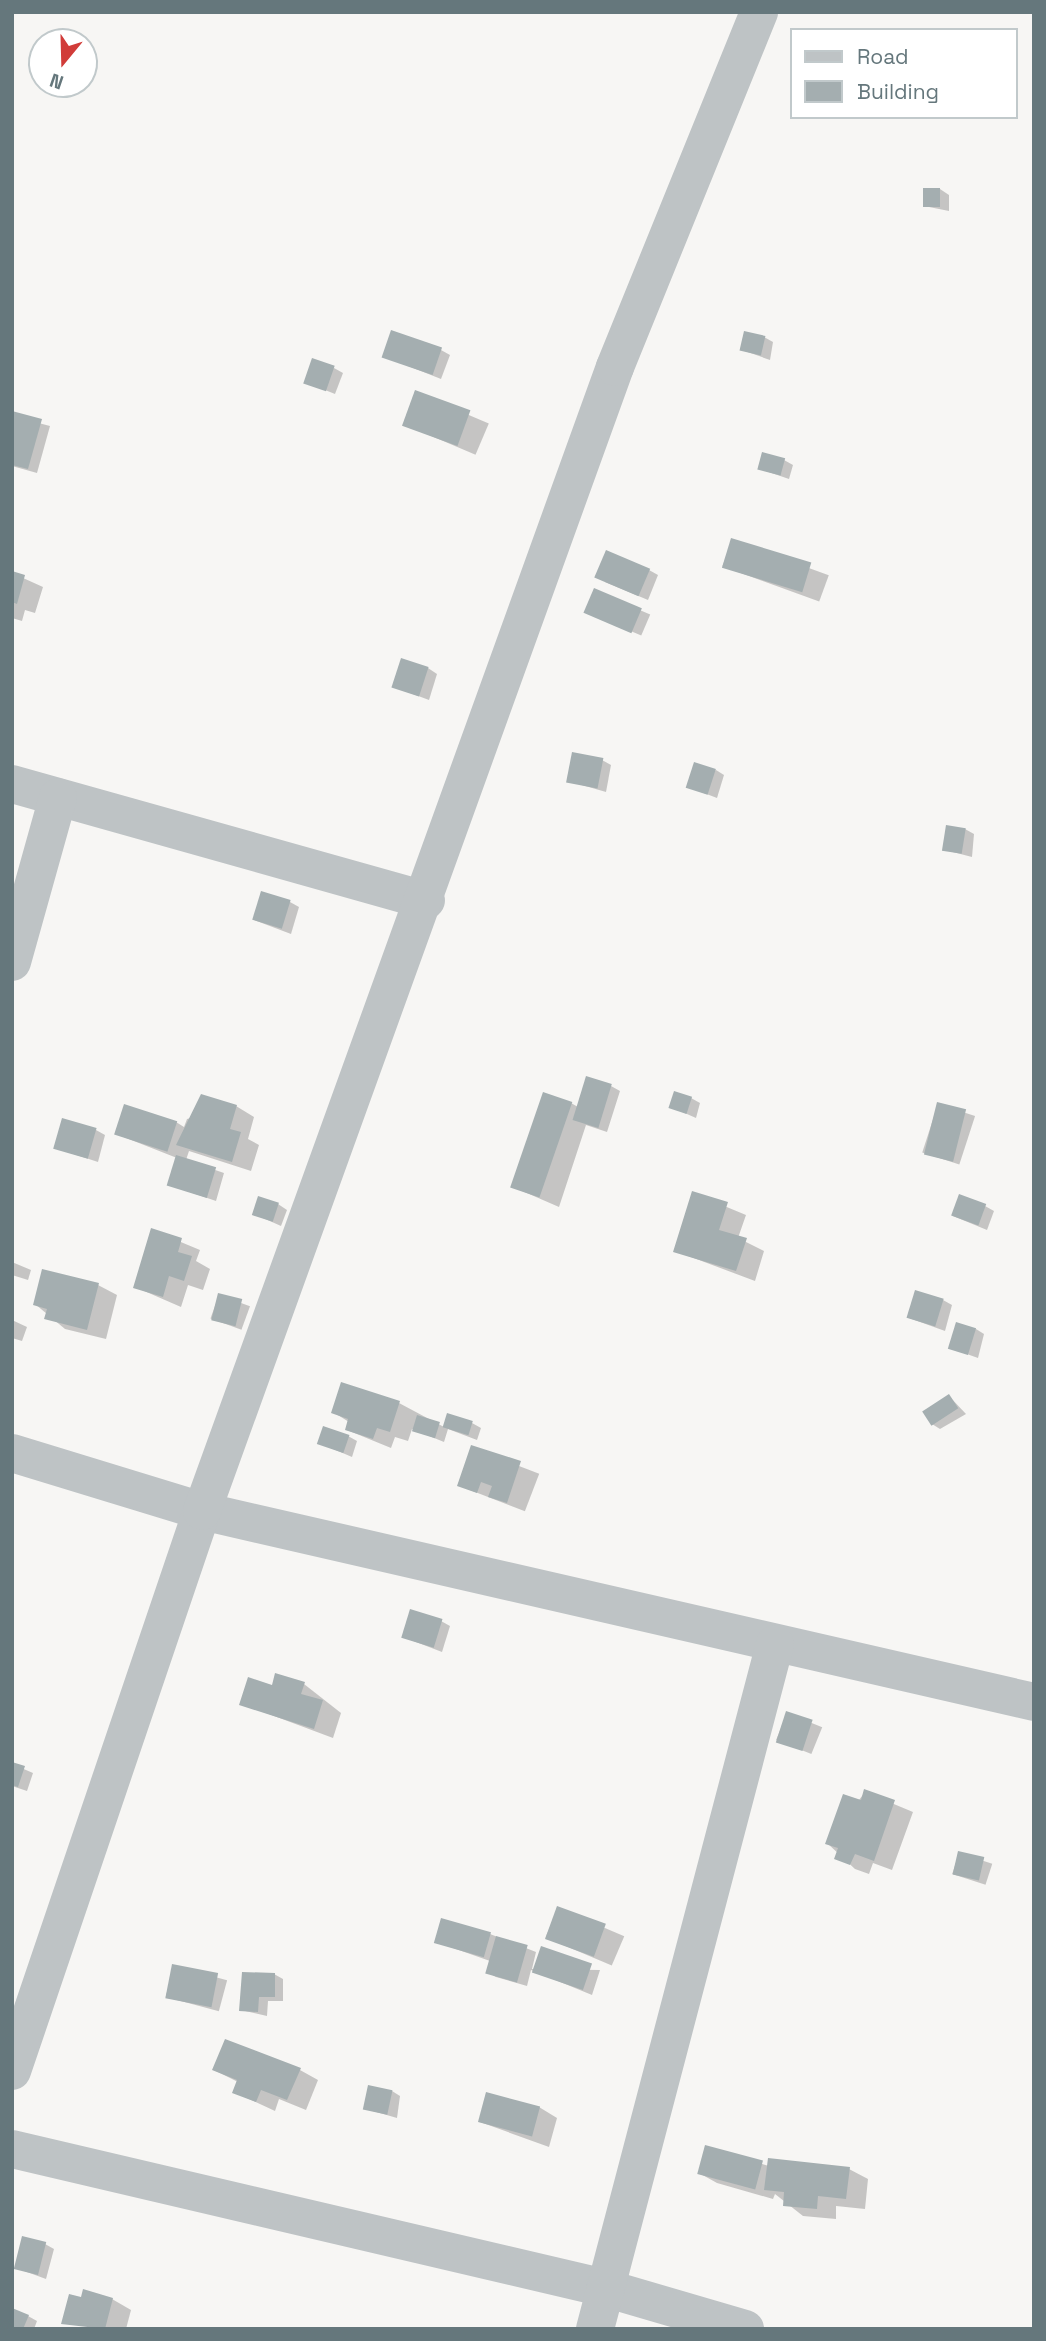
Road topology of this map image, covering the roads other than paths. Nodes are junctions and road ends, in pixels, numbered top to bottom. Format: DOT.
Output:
graph roads {
  1 [pos="759,12"];
  2 [pos="12,784"];
  3 [pos="58,797"];
  4 [pos="426,900"];
  5 [pos="12,962"];
  6 [pos="12,1453"];
  7 [pos="202,1511"];
  8 [pos="775,1644"];
  9 [pos="1034,1702"];
  10 [pos="12,2071"];
  11 [pos="12,2149"];
  12 [pos="605,2288"];
  13 [pos="595,2329"];
  14 [pos="745,2329"];
  1 -- 4 [label="street"];
  2 -- 3 [label="street"];
  3 -- 4 [label="street"];
  3 -- 5 [label="street"];
  4 -- 7 [label="street"];
  6 -- 7 [label="street"];
  7 -- 8 [label="street"];
  7 -- 10 [label="street"];
  8 -- 9 [label="street"];
  8 -- 12 [label="street"];
  11 -- 12 [label="street"];
  12 -- 13 [label="street"];
  12 -- 14 [label="street"];
}
